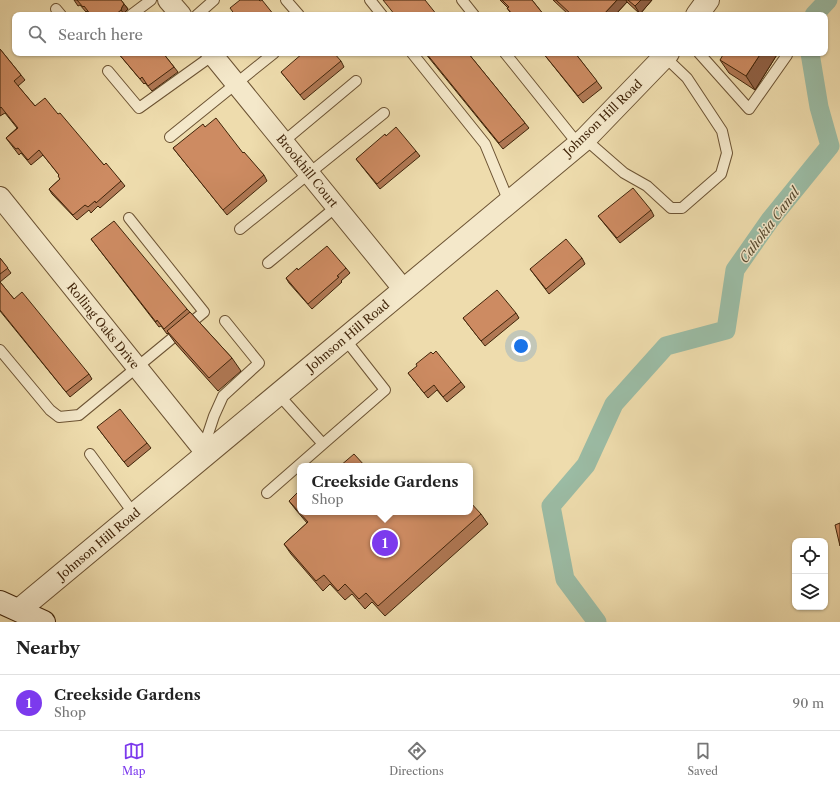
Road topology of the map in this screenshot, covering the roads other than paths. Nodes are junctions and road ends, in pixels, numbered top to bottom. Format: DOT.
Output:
graph roads {
  1 [pos="151,0"];
  2 [pos="168,0"];
  3 [pos="214,0"];
  4 [pos="286,0"];
  5 [pos="370,0"];
  6 [pos="462,0"];
  7 [pos="708,0"];
  8 [pos="135,12"];
  9 [pos="178,12"];
  10 [pos="200,12"];
  11 [pos="296,12"];
  12 [pos="380,12"];
  13 [pos="472,12"];
  14 [pos="699,12"];
  15 [pos="209,56"];
  16 [pos="214,56"];
  17 [pos="270,56"];
  18 [pos="414,56"];
  19 [pos="507,56"];
  20 [pos="665,56"];
  21 [pos="667,56"];
  22 [pos="703,56"];
  23 [pos="786,56"];
  24 [pos="108,71"];
  25 [pos="356,81"];
  26 [pos="237,84"];
  27 [pos="384,113"];
  28 [pos="170,137"];
  29 [pos="283,142"];
  30 [pos="582,142"];
  31 [pos="310,174"];
  32 [pos="0,197"];
  33 [pos="509,202"];
  34 [pos="336,207"];
  35 [pos="129,218"];
  36 [pos="240,229"];
  37 [pos="268,263"];
  38 [pos="404,290"];
  39 [pos="225,321"];
  40 [pos="345,339"];
  41 [pos="0,350"];
  42 [pos="137,368"];
  43 [pos="278,394"];
  44 [pos="323,444"];
  45 [pos="204,451"];
  46 [pos="90,454"];
  47 [pos="301,463"];
  48 [pos="297,467"];
  49 [pos="267,493"];
  50 [pos="134,514"];
  51 [pos="9,606"];
  52 [pos="44,622"];
  1 -- 8 [label="lane"];
  2 -- 9 [label="street"];
  3 -- 10 [label="lane"];
  4 -- 11 [label="lane"];
  5 -- 12 [label="lane"];
  6 -- 13 [label="lane"];
  7 -- 14 [label="street"];
  15 -- 24 [label="lane"];
  16 -- 26 [label="street, Brookhill Court"];
  17 -- 26 [label="lane"];
  18 -- 33 [label="lane"];
  19 -- 30 [label="lane"];
  20 -- 30 [label="street, Johnson Hill Road"];
  21 -- 30 [label="lane"];
  22 -- 23 [label="lane"];
  25 -- 29 [label="lane"];
  26 -- 28 [label="lane"];
  26 -- 29 [label="street, Brookhill Court"];
  27 -- 31 [label="lane"];
  29 -- 31 [label="street, Brookhill Court"];
  30 -- 33 [label="street, Johnson Hill Road"];
  31 -- 34 [label="street, Brookhill Court"];
  31 -- 36 [label="lane"];
  32 -- 42 [label="street, Rolling Oaks Drive"];
  33 -- 38 [label="street, Johnson Hill Road"];
  34 -- 37 [label="lane"];
  34 -- 38 [label="street, Brookhill Court"];
  35 -- 42 [label="lane"];
  38 -- 40 [label="street, Johnson Hill Road"];
  39 -- 45 [label="lane"];
  40 -- 43 [label="street, Johnson Hill Road"];
  40 -- 44 [label="lane"];
  41 -- 42 [label="lane"];
  42 -- 45 [label="street, Rolling Oaks Drive"];
  43 -- 44 [label="lane"];
  43 -- 45 [label="street, Johnson Hill Road"];
  44 -- 47 [label="lane"];
  45 -- 50 [label="street, Johnson Hill Road"];
  46 -- 50 [label="lane"];
  48 -- 49 [label="lane"];
  50 -- 51 [label="street, Johnson Hill Road"];
  51 -- 52 [label="street"];
}
